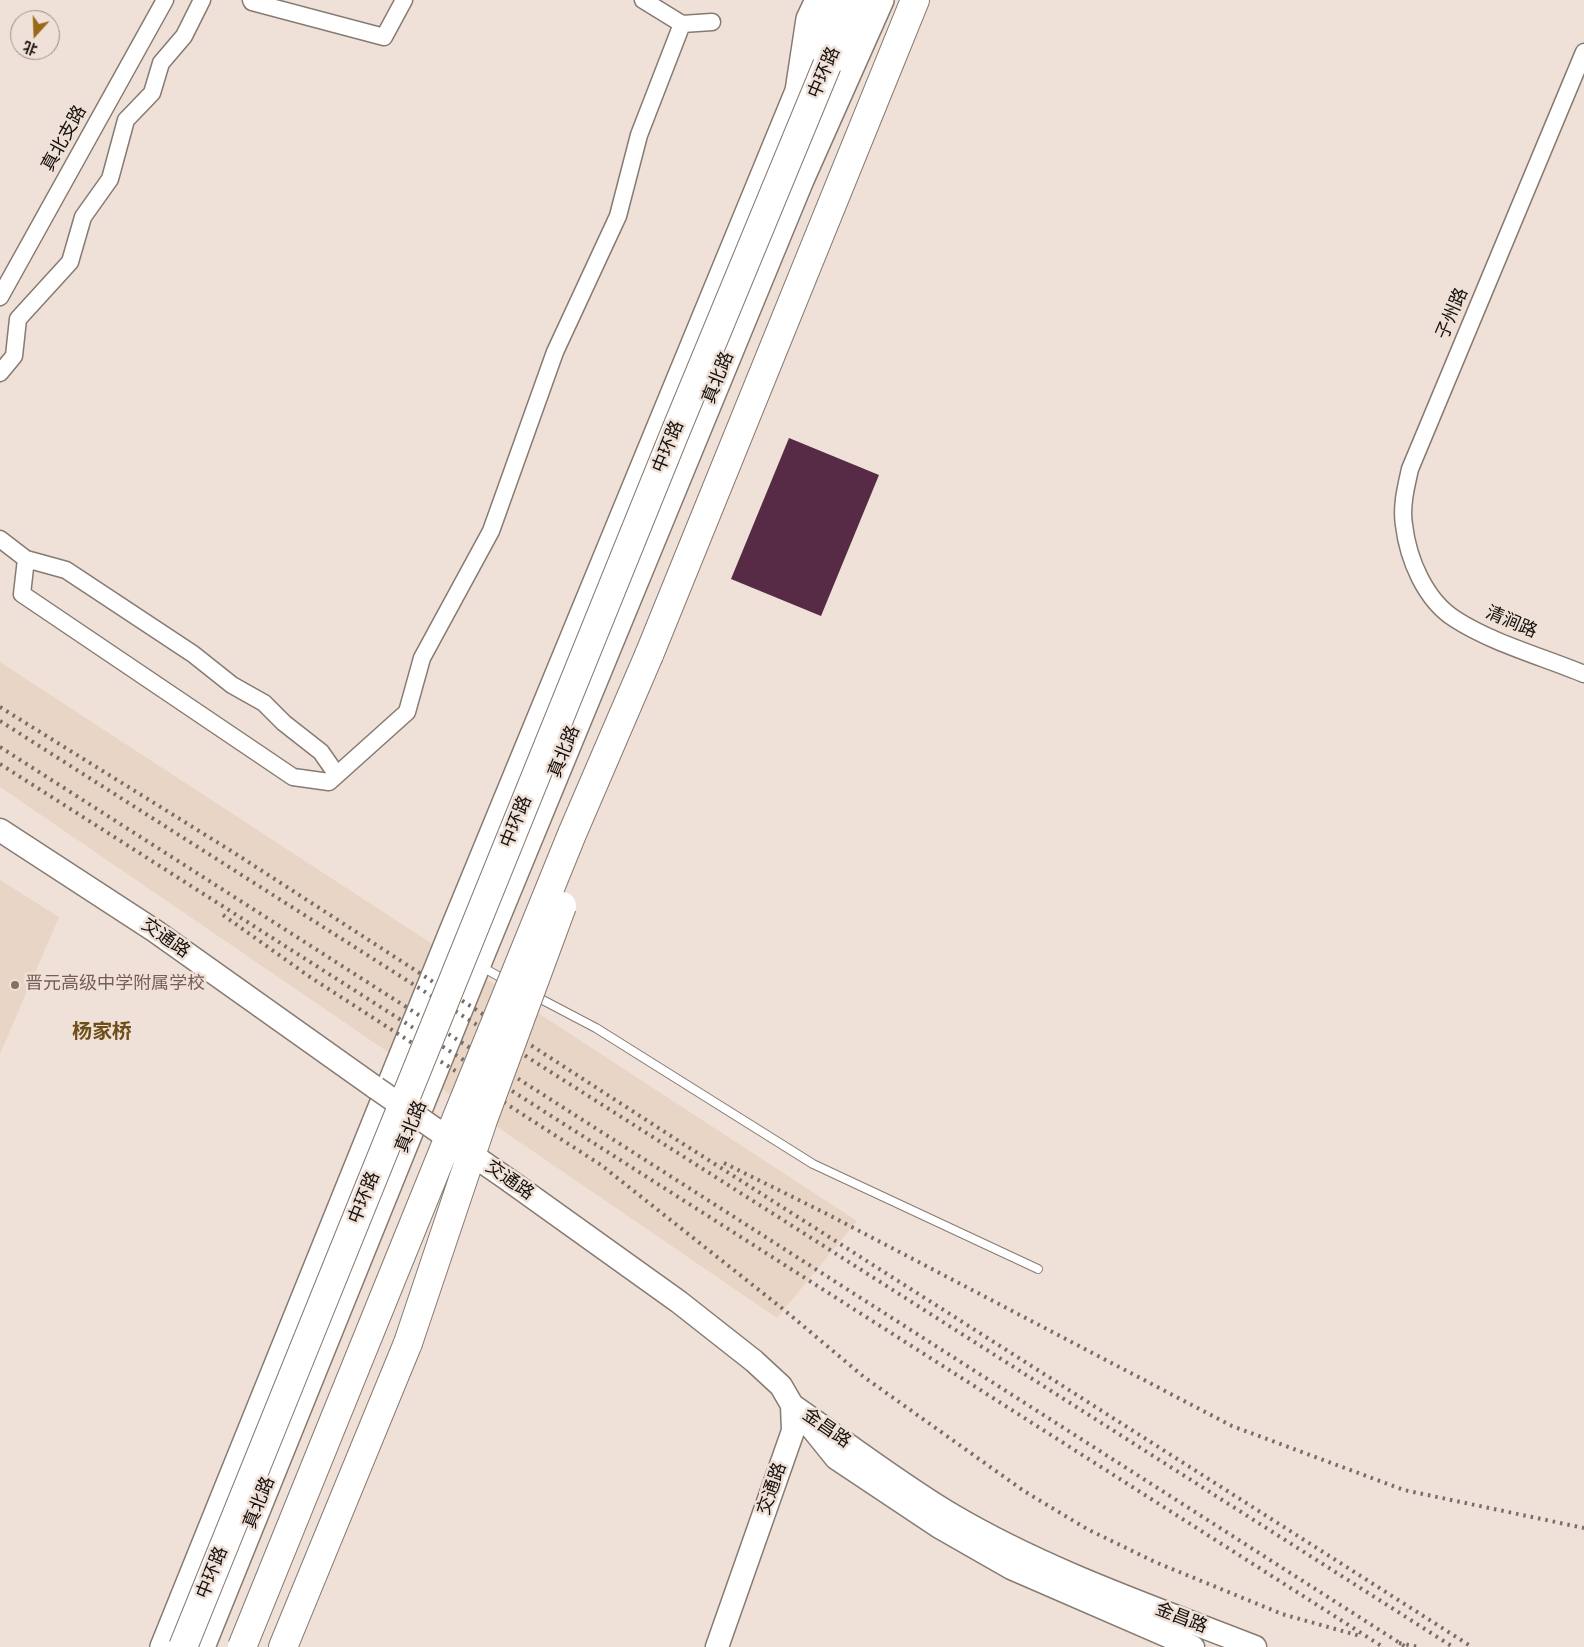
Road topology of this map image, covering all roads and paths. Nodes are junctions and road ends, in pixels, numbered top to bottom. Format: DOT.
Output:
graph roads {
  1 [pos="165,0"];
  2 [pos="202,0"];
  3 [pos="251,0"];
  4 [pos="404,0"];
  5 [pos="643,0"];
  6 [pos="818,0"];
  7 [pos="838,0"];
  8 [pos="851,0"];
  9 [pos="892,0"];
  10 [pos="915,0"];
  11 [pos="870,7"];
  12 [pos="712,22"];
  13 [pos="682,24"];
  14 [pos="1584,52"];
  15 [pos="827,66"];
  16 [pos="798,91"];
  17 [pos="0,297"];
  18 [pos="0,372"];
  19 [pos="0,539"];
  20 [pos="26,559"];
  21 [pos="1430,596"];
  22 [pos="649,655"];
  23 [pos="1584,674"];
  24 [pos="337,775"];
  25 [pos="0,830"];
  26 [pos="478,965"];
  27 [pos="1038,1269"];
  28 [pos="792,1405"];
  29 [pos="163,1647"];
  30 [pos="183,1647"];
  31 [pos="202,1647"];
  32 [pos="242,1647"];
  33 [pos="283,1647"];
  34 [pos="717,1647"];
  35 [pos="1193,1647"];
  36 [pos="1255,1647"];
  1 -- 17 [label="street, 真北支路"];
  2 -- 18 [label="street"];
  3 -- 4 [label="street"];
  5 -- 13 [label="street"];
  6 -- 16 [label="main road, 真北路"];
  7 -- 16 [label="main road, 真北路"];
  8 -- 15 [label="highway"];
  9 -- 11 [label="main road"];
  10 -- 22 [label="highway"];
  11 -- 15 [label="highway, 中环路"];
  11 -- 26 [label="main road, 真北路"];
  12 -- 13 [label="street"];
  13 -- 24 [label="street"];
  14 -- 21 [label="street, 子州路"];
  15 -- 30 [label="highway, 中环路, bridge"];
  16 -- 29 [label="main road, 真北路"];
  19 -- 20 [label="street"];
  20 -- 24 [label="street"];
  20 -- 24 [label="street"];
  21 -- 23 [label="street, 清涧路"];
  22 -- 32 [label="highway, bridge"];
  22 -- 33 [label="highway, bridge"];
  25 -- 28 [label="main road, 交通路, bridge"];
  26 -- 27 [label="lane"];
  26 -- 31 [label="main road, 真北路"];
  28 -- 34 [label="main road, 交通路"];
  28 -- 35 [label="main road, 金昌路"];
  28 -- 36 [label="main road, 金昌路"];
}
